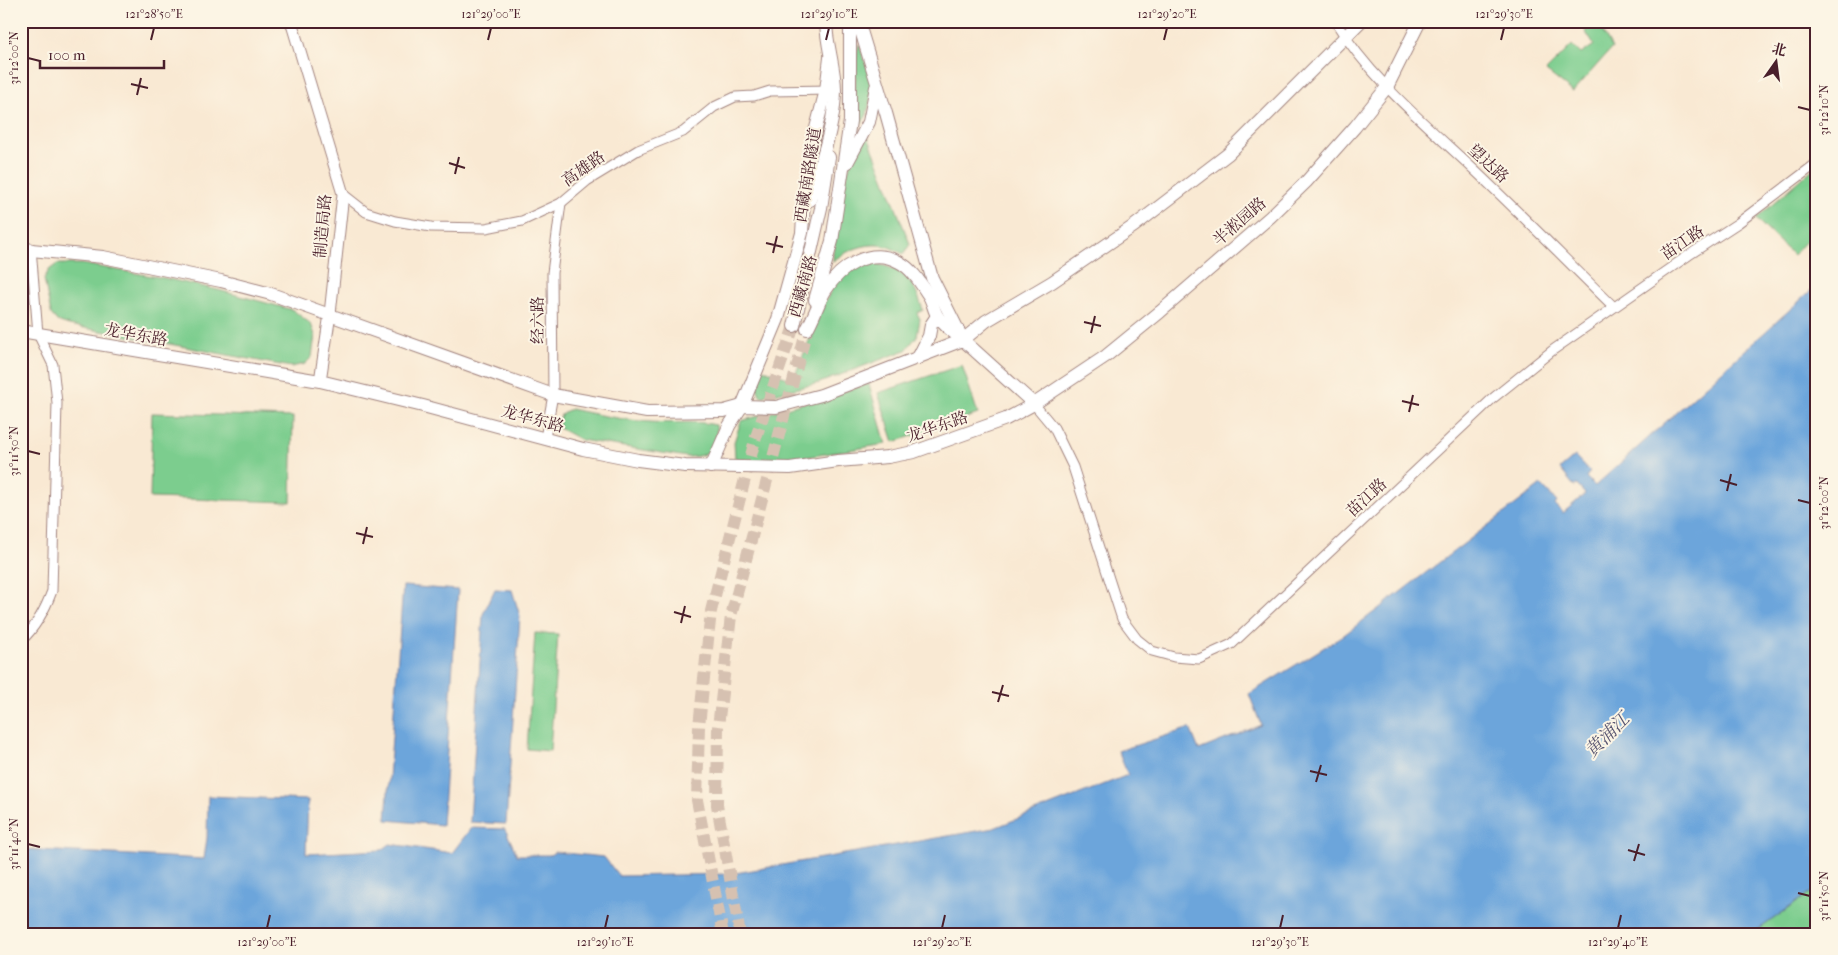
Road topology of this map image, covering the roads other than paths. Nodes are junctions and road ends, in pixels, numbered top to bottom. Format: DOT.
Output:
graph roads {
  1 [pos="291,21"];
  2 [pos="826,21"];
  3 [pos="850,21"];
  4 [pos="858,21"];
  5 [pos="1335,21"];
  6 [pos="1361,21"];
  7 [pos="1420,21"];
  8 [pos="1345,38"];
  9 [pos="876,84"];
  10 [pos="1387,87"];
  11 [pos="830,90"];
  12 [pos="832,118"];
  13 [pos="1817,163"];
  14 [pos="844,170"];
  15 [pos="344,194"];
  16 [pos="561,203"];
  17 [pos="802,233"];
  18 [pos="26,248"];
  19 [pos="1614,307"];
  20 [pos="330,314"];
  21 [pos="937,316"];
  22 [pos="794,326"];
  23 [pos="21,331"];
  24 [pos="38,334"];
  25 [pos="963,340"];
  26 [pos="918,358"];
  27 [pos="320,381"];
  28 [pos="553,395"];
  29 [pos="1034,404"];
  30 [pos="742,406"];
  31 [pos="545,438"];
  32 [pos="711,466"];
  33 [pos="21,641"];
  1 -- 15 [label="street, 制造局路"];
  2 -- 11 [label="main road, 西藏南路"];
  3 -- 14 [label="main road, 西藏南路"];
  4 -- 9 [label="main road, 西藏南路"];
  5 -- 8 [label="street, 望达路"];
  6 -- 8 [label="main road"];
  7 -- 10 [label="main road, 半淞园路"];
  8 -- 10 [label="street, 望达路"];
  8 -- 25 [label="main road"];
  9 -- 14 [label="main road"];
  9 -- 25 [label="main road, 西藏南路"];
  10 -- 19 [label="street, 望达路"];
  10 -- 29 [label="main road, 半淞园路"];
  11 -- 12 [label="main road, 西藏南路"];
  11 -- 16 [label="street, 高雄路"];
  11 -- 17 [label="main road, 西藏南路"];
  12 -- 17 [label="main road, 西藏南路"];
  12 -- 22 [label="main road, 西藏南路隧道"];
  13 -- 19 [label="street, 苗江路"];
  14 -- 21 [label="main road, 西藏南路"];
  15 -- 16 [label="street, 高雄路"];
  15 -- 20 [label="street, 制造局路"];
  16 -- 28 [label="street, 经六路"];
  17 -- 30 [label="main road, 西藏南路"];
  18 -- 20 [label="main road, 龙华东路"];
  18 -- 24 [label="street"];
  19 -- 29 [label="street, 苗江路"];
  20 -- 27 [label="street, 制造局路"];
  20 -- 28 [label="main road, 龙华东路"];
  21 -- 25 [label="main road, 西藏南路"];
  21 -- 26 [label="main road"];
  23 -- 24 [label="main road, 龙华东路"];
  24 -- 27 [label="main road, 龙华东路"];
  24 -- 33 [label="street"];
  25 -- 26 [label="main road, 龙华东路"];
  25 -- 29 [label="main road, 西藏南路"];
  26 -- 30 [label="main road, 龙华东路"];
  27 -- 31 [label="main road, 龙华东路"];
  28 -- 30 [label="main road, 龙华东路"];
  28 -- 31 [label="street, 经六路"];
  29 -- 32 [label="main road, 龙华东路"];
  30 -- 32 [label="main road, 西藏南路"];
  31 -- 32 [label="main road, 龙华东路"];
}
